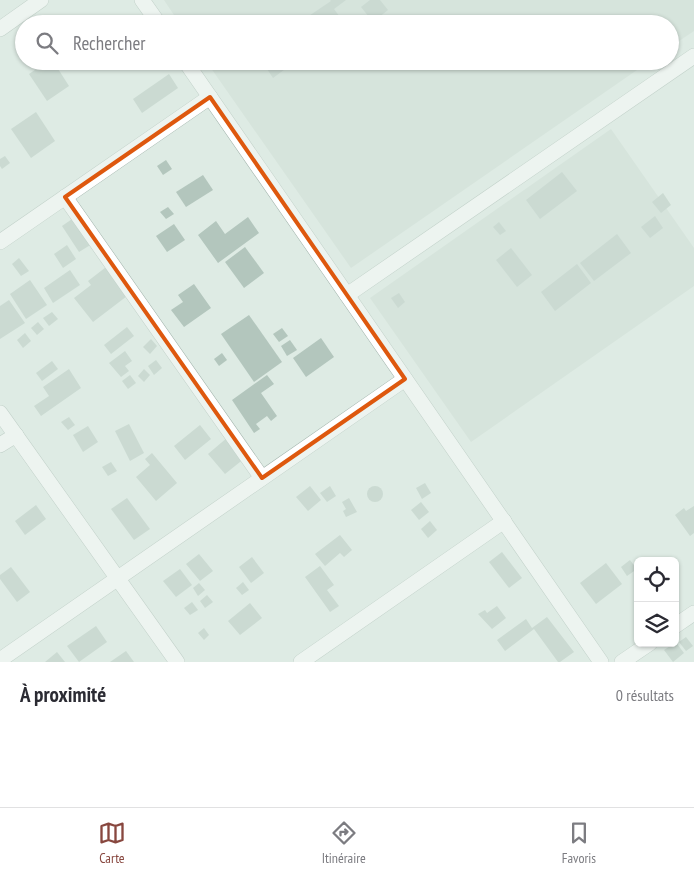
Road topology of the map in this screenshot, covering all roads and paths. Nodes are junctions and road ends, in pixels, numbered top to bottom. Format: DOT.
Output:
graph roads {
  1 [pos="41,0"];
  2 [pos="142,0"];
  3 [pos="19,15"];
  4 [pos="153,15"];
  5 [pos="15,18"];
  6 [pos="0,28"];
  7 [pos="694,56"];
  8 [pos="679,66"];
  9 [pos="191,70"];
  10 [pos="674,70"];
  11 [pos="210,97"];
  12 [pos="65,197"];
  13 [pos="0,242"];
  14 [pos="347,295"];
  15 [pos="405,379"];
  16 [pos="0,412"];
  17 [pos="16,434"];
  18 [pos="0,446"];
  19 [pos="262,478"];
  20 [pos="504,521"];
  21 [pos="117,579"];
  22 [pos="694,613"];
  23 [pos="679,623"];
  24 [pos="644,647"];
  25 [pos="0,660"];
  26 [pos="176,662"];
  27 [pos="301,662"];
  28 [pos="601,662"];
  29 [pos="622,662"];
  1 -- 3 [label="street"];
  2 -- 4 [label="street"];
  5 -- 6 [label="street"];
  7 -- 8 [label="street"];
  9 -- 11 [label="street"];
  10 -- 14 [label="street"];
  11 -- 12 [label="street"];
  11 -- 14 [label="street"];
  12 -- 13 [label="street"];
  12 -- 19 [label="street"];
  14 -- 15 [label="street"];
  15 -- 19 [label="street"];
  15 -- 20 [label="street"];
  16 -- 17 [label="street"];
  17 -- 18 [label="street"];
  17 -- 21 [label="street"];
  19 -- 21 [label="street"];
  20 -- 27 [label="street"];
  20 -- 28 [label="street"];
  21 -- 25 [label="street"];
  21 -- 26 [label="street"];
  22 -- 23 [label="street"];
  24 -- 29 [label="street"];
}
